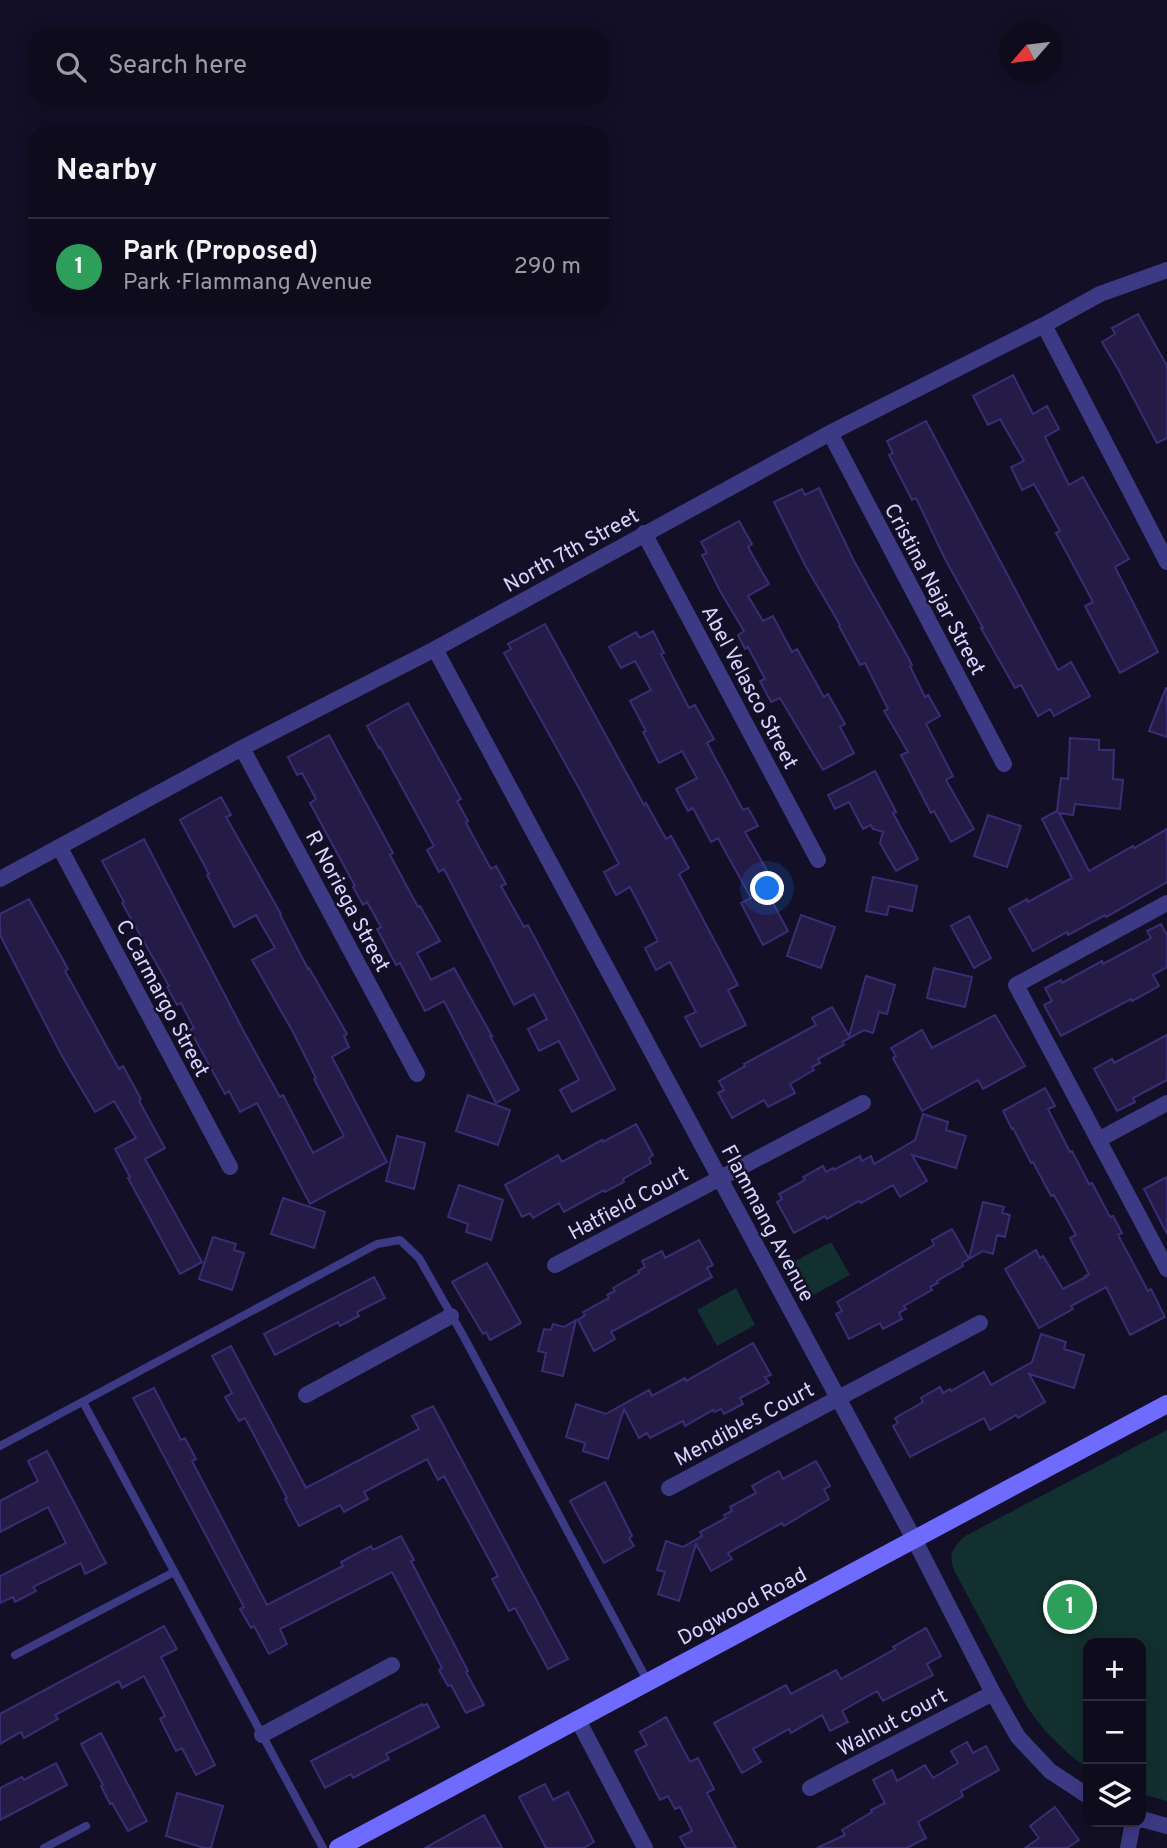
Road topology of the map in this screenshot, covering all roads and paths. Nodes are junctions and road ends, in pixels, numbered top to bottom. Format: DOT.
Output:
graph roads {
  1 [pos="1167,270"];
  2 [pos="1044,325"];
  3 [pos="830,433"];
  4 [pos="644,533"];
  5 [pos="1167,562"];
  6 [pos="435,649"];
  7 [pos="242,748"];
  8 [pos="1004,764"];
  9 [pos="60,848"];
  10 [pos="818,860"];
  11 [pos="0,879"];
  12 [pos="1167,903"];
  13 [pos="417,1074"];
  14 [pos="863,1103"];
  15 [pos="1167,1103"];
  16 [pos="1098,1140"];
  17 [pos="230,1167"];
  18 [pos="720,1178"];
  19 [pos="555,1265"];
  20 [pos="1167,1269"];
  21 [pos="451,1316"];
  22 [pos="980,1323"];
  23 [pos="306,1395"];
  24 [pos="838,1398"];
  25 [pos="83,1402"];
  26 [pos="1167,1404"];
  27 [pos="0,1446"];
  28 [pos="669,1488"];
  29 [pos="914,1539"];
  30 [pos="174,1572"];
  31 [pos="15,1655"];
  32 [pos="393,1665"];
  33 [pos="648,1682"];
  34 [pos="993,1693"];
  35 [pos="578,1720"];
  36 [pos="262,1735"];
  37 [pos="810,1788"];
  38 [pos="1083,1793"];
  39 [pos="1146,1820"];
  40 [pos="86,1826"];
  41 [pos="1167,1826"];
  42 [pos="1132,1827"];
  43 [pos="44,1848"];
  44 [pos="323,1848"];
  45 [pos="338,1848"];
  46 [pos="645,1848"];
  47 [pos="1128,1848"];
  1 -- 2 [label="street, North 7th Street"];
  2 -- 3 [label="street, North 7th Street"];
  2 -- 5 [label="street"];
  3 -- 4 [label="street, North 7th Street"];
  3 -- 8 [label="street, Cristina Najar Street"];
  4 -- 6 [label="street, North 7th Street"];
  4 -- 10 [label="street, Abel Velasco Street"];
  6 -- 7 [label="street, North 7th Street"];
  6 -- 18 [label="street, Flammang Avenue"];
  7 -- 9 [label="street, North 7th Street"];
  7 -- 13 [label="street, R Noriega Street"];
  9 -- 11 [label="street, North 7th Street"];
  9 -- 17 [label="street, C Carmargo Street"];
  12 -- 16 [label="street"];
  14 -- 18 [label="street, Hatfield Court"];
  15 -- 16 [label="street"];
  16 -- 20 [label="street"];
  18 -- 19 [label="street, Hatfield Court"];
  18 -- 24 [label="street, Flammang Avenue"];
  21 -- 23 [label="street"];
  21 -- 25 [label="lane"];
  21 -- 33 [label="lane"];
  22 -- 24 [label="street, Mendibles Court"];
  24 -- 28 [label="street, Mendibles Court"];
  24 -- 29 [label="street, Flammang Avenue"];
  25 -- 27 [label="lane"];
  25 -- 30 [label="lane"];
  26 -- 29 [label="street, Dogwood Road"];
  29 -- 33 [label="street, Dogwood Road"];
  29 -- 34 [label="street, Flammang Avenue"];
  30 -- 31 [label="lane"];
  30 -- 36 [label="lane"];
  32 -- 36 [label="street"];
  33 -- 35 [label="street, Dogwood Road"];
  34 -- 37 [label="street, Walnut court"];
  34 -- 38 [label="street, Flammang Avenue"];
  35 -- 45 [label="street, Dogwood Road"];
  35 -- 46 [label="street"];
  36 -- 44 [label="lane"];
  39 -- 41 [label="street"];
  40 -- 43 [label="lane"];
  42 -- 47 [label="street"];
}
